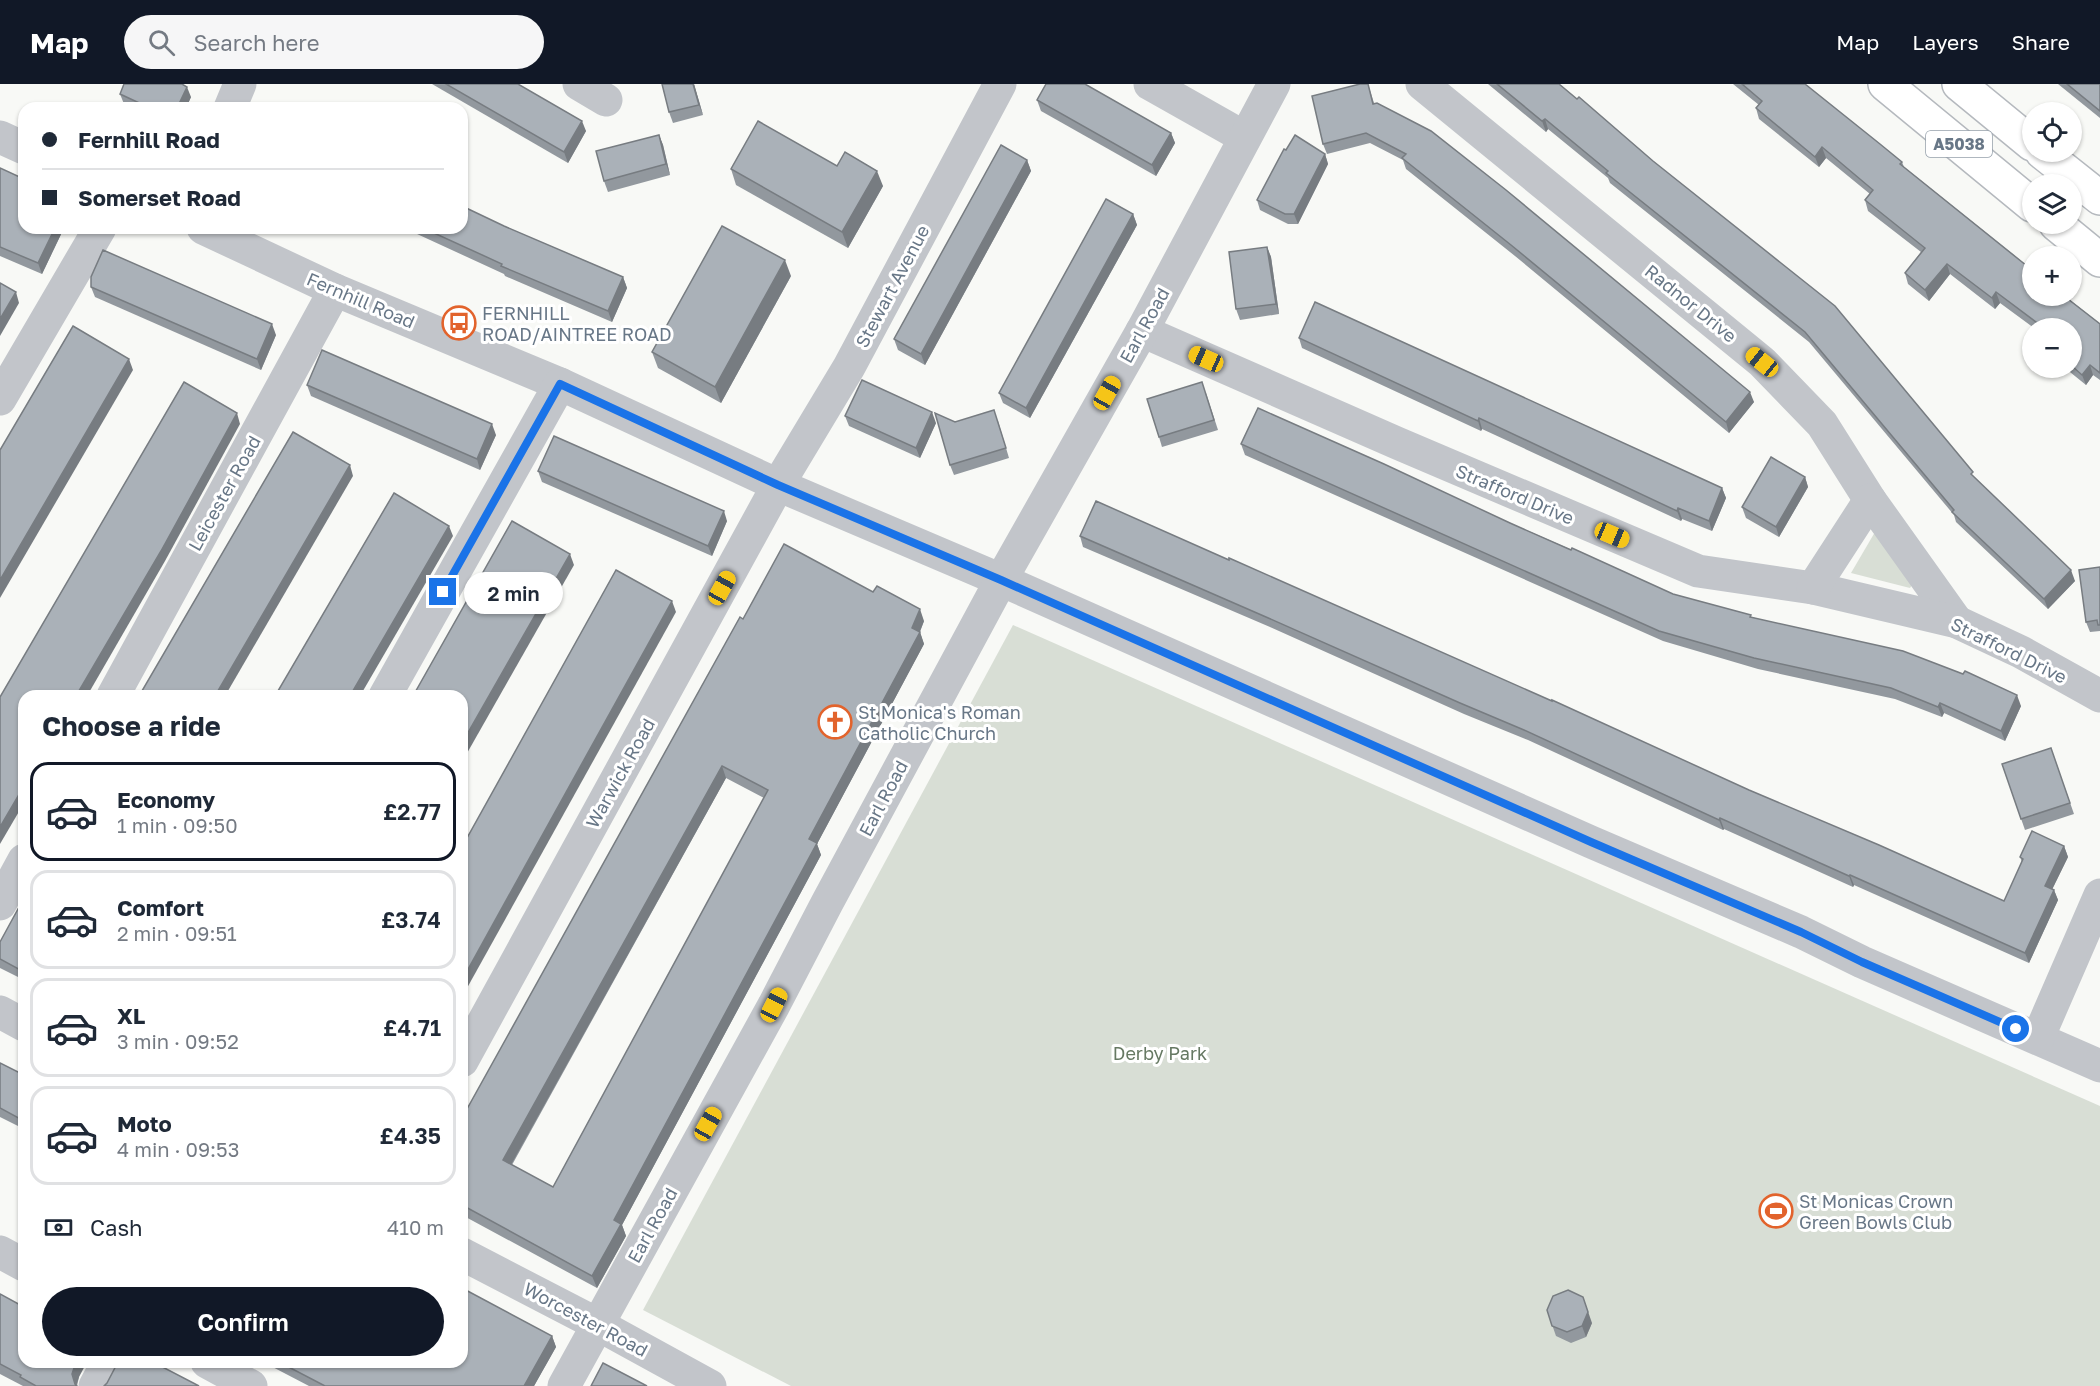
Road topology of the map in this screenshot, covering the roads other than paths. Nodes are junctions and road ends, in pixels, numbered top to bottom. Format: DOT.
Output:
graph roads {
  1 [pos="240,84"];
  2 [pos="1000,84"];
  3 [pos="1150,84"];
  4 [pos="1274,84"];
  5 [pos="1422,84"];
  6 [pos="1885,84"];
  7 [pos="1959,84"];
  8 [pos="232,102"];
  9 [pos="2022,136"];
  10 [pos="0,137"];
  11 [pos="1244,137"];
  12 [pos="18,145"];
  13 [pos="2055,162"];
  14 [pos="2022,197"];
  15 [pos="2100,198"];
  16 [pos="96,234"];
  17 [pos="216,234"];
  18 [pos="2068,234"];
  19 [pos="2100,260"];
  20 [pos="335,290"];
  21 [pos="1142,331"];
  22 [pos="560,384"];
  23 [pos="0,399"];
  24 [pos="778,485"];
  25 [pos="1870,500"];
  26 [pos="1001,580"];
  27 [pos="1812,588"];
  28 [pos="1957,622"];
  29 [pos="116,690"];
  30 [pos="388,690"];
  31 [pos="2100,696"];
  32 [pos="18,871"];
  33 [pos="2100,895"];
  34 [pos="0,904"];
  35 [pos="0,1012"];
  36 [pos="18,1022"];
  37 [pos="2038,1038"];
  38 [pos="468,1050"];
  39 [pos="2100,1066"];
  40 [pos="0,1252"];
  41 [pos="468,1257"];
  42 [pos="18,1261"];
  43 [pos="597,1324"];
  44 [pos="105,1368"];
  45 [pos="218,1368"];
  46 [pos="95,1386"];
  47 [pos="251,1386"];
  48 [pos="564,1386"];
  49 [pos="710,1386"];
  1 -- 8 [label="street"];
  2 -- 24 [label="street, Stewart Avenue"];
  3 -- 11 [label="street"];
  4 -- 11 [label="street, Earl Road"];
  5 -- 25 [label="street, Radnor Drive"];
  6 -- 14 [label="main road, A5038"];
  7 -- 9 [label="main road, A5038"];
  10 -- 12 [label="street"];
  11 -- 21 [label="street, Earl Road"];
  13 -- 15 [label="main road"];
  16 -- 23 [label="street"];
  17 -- 20 [label="street, Fernhill Road"];
  18 -- 19 [label="main road"];
  20 -- 22 [label="street, Fernhill Road"];
  20 -- 29 [label="street, Leicester Road"];
  21 -- 26 [label="street, Earl Road"];
  21 -- 27 [label="street, Strafford Drive"];
  22 -- 24 [label="street, Fernhill Road"];
  22 -- 30 [label="street"];
  24 -- 26 [label="street, Fernhill Road"];
  24 -- 38 [label="street, Warwick Road"];
  25 -- 27 [label="street"];
  25 -- 28 [label="street, Radnor Drive"];
  26 -- 37 [label="street, Fernhill Road"];
  26 -- 43 [label="street, Earl Road"];
  27 -- 28 [label="street, Strafford Drive"];
  28 -- 31 [label="street, Strafford Drive"];
  32 -- 34 [label="street"];
  33 -- 37 [label="street"];
  35 -- 36 [label="street"];
  37 -- 39 [label="street, Fernhill Road"];
  40 -- 42 [label="street"];
  41 -- 43 [label="street, Worcester Road"];
  43 -- 48 [label="street, Earl Road"];
  43 -- 49 [label="street, Worcester Road"];
  44 -- 46 [label="street"];
  45 -- 47 [label="street"];
}
